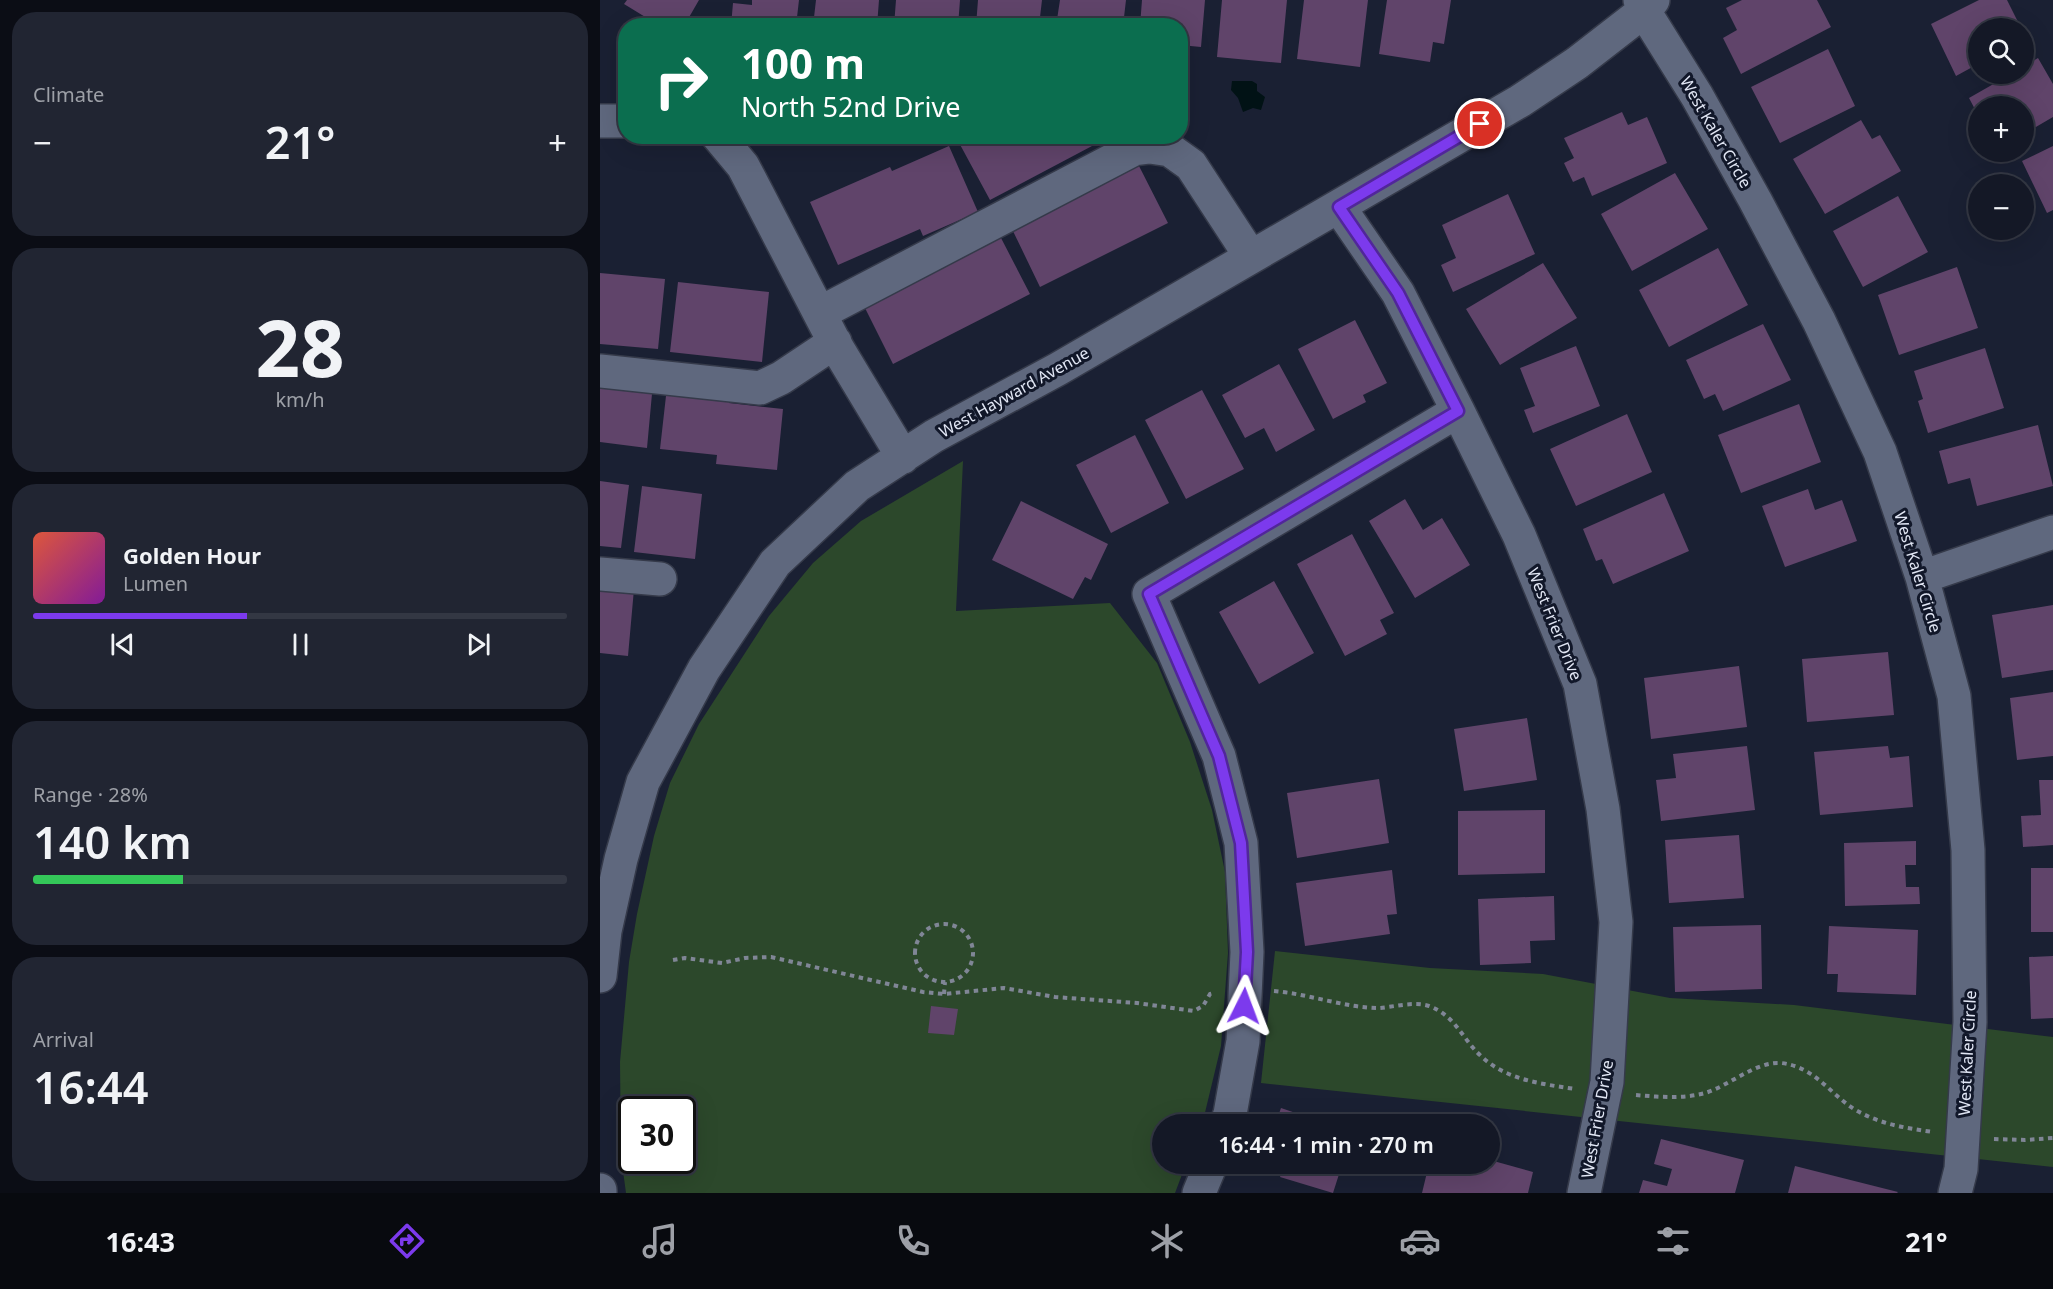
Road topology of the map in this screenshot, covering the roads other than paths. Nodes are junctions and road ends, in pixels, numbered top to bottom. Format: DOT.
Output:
graph roads {
  1 [pos="1640,3"];
  2 [pos="600,121"];
  3 [pos="618,122"];
  4 [pos="725,144"];
  5 [pos="1339,207"];
  6 [pos="1251,257"];
  7 [pos="820,313"];
  8 [pos="835,342"];
  9 [pos="600,371"];
  10 [pos="1458,411"];
  11 [pos="903,457"];
  12 [pos="2053,532"];
  13 [pos="600,574"];
  14 [pos="1922,577"];
  15 [pos="660,579"];
  16 [pos="603,931"];
  17 [pos="600,972"];
  18 [pos="600,976"];
  19 [pos="1230,1114"];
  20 [pos="1207,1174"];
  21 [pos="1199,1193"];
  22 [pos="1584,1193"];
  23 [pos="1955,1193"];
  1 -- 5 [label="street, West Hayward Avenue"];
  1 -- 14 [label="street, West Kaler Circle"];
  2 -- 3 [label="street"];
  4 -- 7 [label="street"];
  5 -- 6 [label="street, West Hayward Avenue"];
  5 -- 10 [label="street, West Frier Drive"];
  6 -- 7 [label="street"];
  6 -- 11 [label="street, West Hayward Avenue"];
  7 -- 8 [label="street"];
  8 -- 9 [label="street"];
  8 -- 11 [label="street"];
  10 -- 19 [label="street"];
  10 -- 22 [label="street, West Frier Drive"];
  11 -- 16 [label="street, West Hayward Avenue"];
  12 -- 14 [label="street"];
  13 -- 15 [label="street"];
  14 -- 23 [label="street, West Kaler Circle"];
  16 -- 17 [label="street, West Hayward Avenue"];
  17 -- 18 [label="street, West Hayward Avenue"];
  20 -- 21 [label="street"];
}
